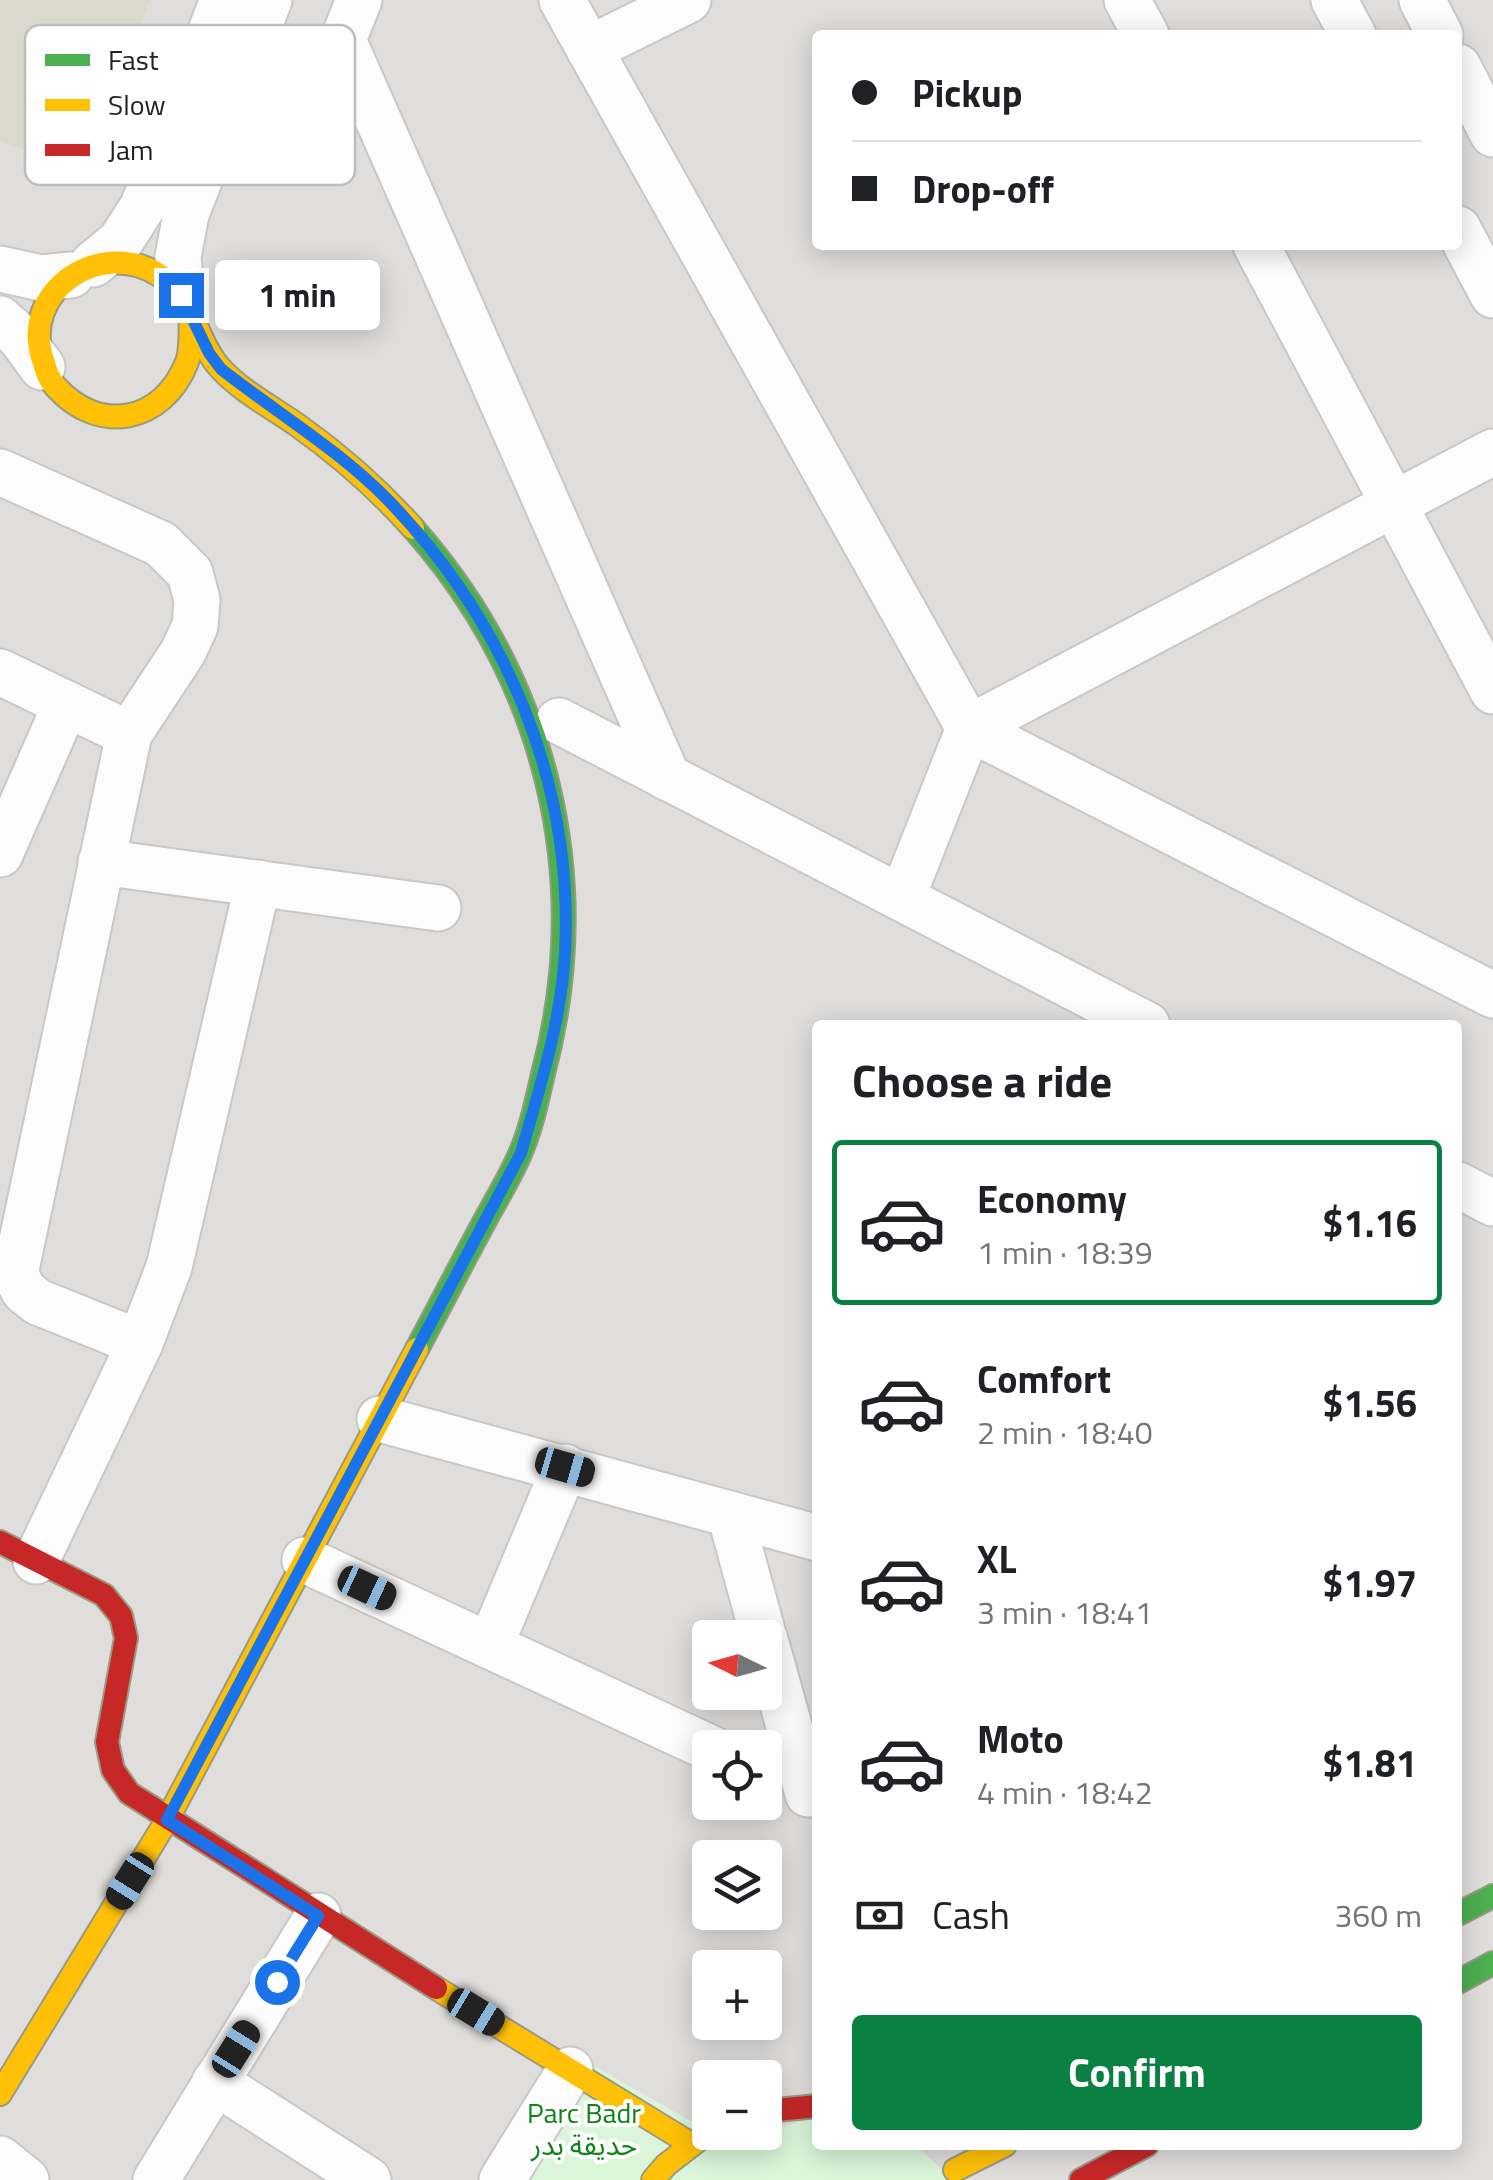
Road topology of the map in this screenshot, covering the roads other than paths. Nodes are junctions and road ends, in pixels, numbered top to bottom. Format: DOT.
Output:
graph roads {
  1 [pos="222,0"];
  2 [pos="268,0"];
  3 [pos="359,0"];
  4 [pos="562,0"];
  5 [pos="688,0"];
  6 [pos="1127,0"];
  7 [pos="1334,0"];
  8 [pos="1422,0"];
  9 [pos="213,25"];
  10 [pos="258,25"];
  11 [pos="350,25"];
  12 [pos="1143,30"];
  13 [pos="1350,30"];
  14 [pos="1437,30"];
  15 [pos="590,49"];
  16 [pos="355,65"];
  17 [pos="1462,76"];
  18 [pos="1493,134"];
  19 [pos="152,185"];
  20 [pos="197,185"];
  21 [pos="1462,237"];
  22 [pos="1259,250"];
  23 [pos="0,269"];
  24 [pos="82,269"];
  25 [pos="1493,295"];
  26 [pos="186,306"];
  27 [pos="0,319"];
  28 [pos="42,367"];
  29 [pos="265,404"];
  30 [pos="155,408"];
  31 [pos="1493,452"];
  32 [pos="0,472"];
  33 [pos="1392,504"];
  34 [pos="0,672"];
  35 [pos="1493,691"];
  36 [pos="66,704"];
  37 [pos="559,721"];
  38 [pos="969,728"];
  39 [pos="129,734"];
  40 [pos="668,778"];
  41 [pos="0,854"];
  42 [pos="101,862"];
  43 [pos="258,883"];
  44 [pos="902,898"];
  45 [pos="438,908"];
  46 [pos="1493,995"];
  47 [pos="1137,1020"];
  48 [pos="1462,1187"];
  49 [pos="1493,1203"];
  50 [pos="140,1343"];
  51 [pos="380,1419"];
  52 [pos="565,1467"];
  53 [pos="730,1514"];
  54 [pos="812,1536"];
  55 [pos="18,1552"];
  56 [pos="305,1560"];
  57 [pos="760,1620"];
  58 [pos="490,1646"];
  59 [pos="782,1700"];
  60 [pos="692,1740"];
  61 [pos="782,1782"];
  62 [pos="167,1820"];
  63 [pos="1493,1896"];
  64 [pos="1462,1912"];
  65 [pos="318,1916"];
  66 [pos="1493,1964"];
  67 [pos="1462,1980"];
  68 [pos="570,2070"];
  69 [pos="215,2082"];
  70 [pos="0,2094"];
  71 [pos="812,2106"];
  72 [pos="782,2109"];
  73 [pos="692,2134"];
  74 [pos="692,2145"];
  75 [pos="994,2150"];
  76 [pos="1137,2150"];
  77 [pos="0,2159"];
  78 [pos="953,2168"];
  79 [pos="26,2180"];
  80 [pos="156,2180"];
  81 [pos="368,2180"];
  82 [pos="502,2180"];
  83 [pos="653,2180"];
  84 [pos="1080,2180"];
  1 -- 9 [label="street"];
  2 -- 10 [label="street"];
  3 -- 11 [label="street"];
  4 -- 15 [label="street"];
  5 -- 15 [label="street"];
  6 -- 12 [label="street"];
  7 -- 13 [label="street"];
  8 -- 14 [label="street"];
  15 -- 38 [label="street"];
  16 -- 40 [label="street"];
  17 -- 18 [label="street"];
  19 -- 24 [label="street"];
  20 -- 26 [label="street"];
  21 -- 25 [label="street"];
  22 -- 33 [label="street"];
  23 -- 24 [label="street"];
  24 -- 26 [label="street"];
  24 -- 28 [label="street"];
  26 -- 29 [label="street"];
  26 -- 30 [label="street"];
  27 -- 28 [label="street"];
  28 -- 30 [label="street"];
  29 -- 30 [label="street"];
  29 -- 51 [label="street"];
  31 -- 33 [label="street"];
  32 -- 39 [label="street"];
  33 -- 35 [label="street"];
  33 -- 38 [label="street"];
  34 -- 36 [label="street"];
  36 -- 39 [label="street"];
  36 -- 41 [label="street"];
  37 -- 40 [label="street"];
  38 -- 44 [label="street"];
  38 -- 46 [label="street"];
  39 -- 42 [label="street"];
  40 -- 44 [label="street"];
  42 -- 43 [label="street"];
  42 -- 50 [label="street"];
  43 -- 45 [label="street"];
  43 -- 50 [label="street"];
  44 -- 47 [label="street"];
  48 -- 49 [label="street"];
  50 -- 55 [label="street"];
  51 -- 52 [label="street"];
  51 -- 56 [label="street"];
  52 -- 53 [label="street"];
  52 -- 58 [label="street"];
  53 -- 54 [label="street"];
  53 -- 57 [label="street"];
  55 -- 62 [label="street"];
  56 -- 58 [label="street"];
  56 -- 62 [label="street"];
  58 -- 60 [label="street"];
  59 -- 61 [label="street"];
  62 -- 65 [label="street"];
  62 -- 70 [label="street"];
  63 -- 64 [label="street"];
  65 -- 68 [label="street"];
  65 -- 69 [label="street"];
  66 -- 67 [label="street"];
  68 -- 73 [label="street"];
  68 -- 82 [label="street"];
  69 -- 80 [label="street"];
  69 -- 81 [label="street"];
  71 -- 72 [label="street"];
  74 -- 83 [label="street"];
  75 -- 78 [label="street"];
  76 -- 84 [label="street"];
  77 -- 79 [label="street"];
}
